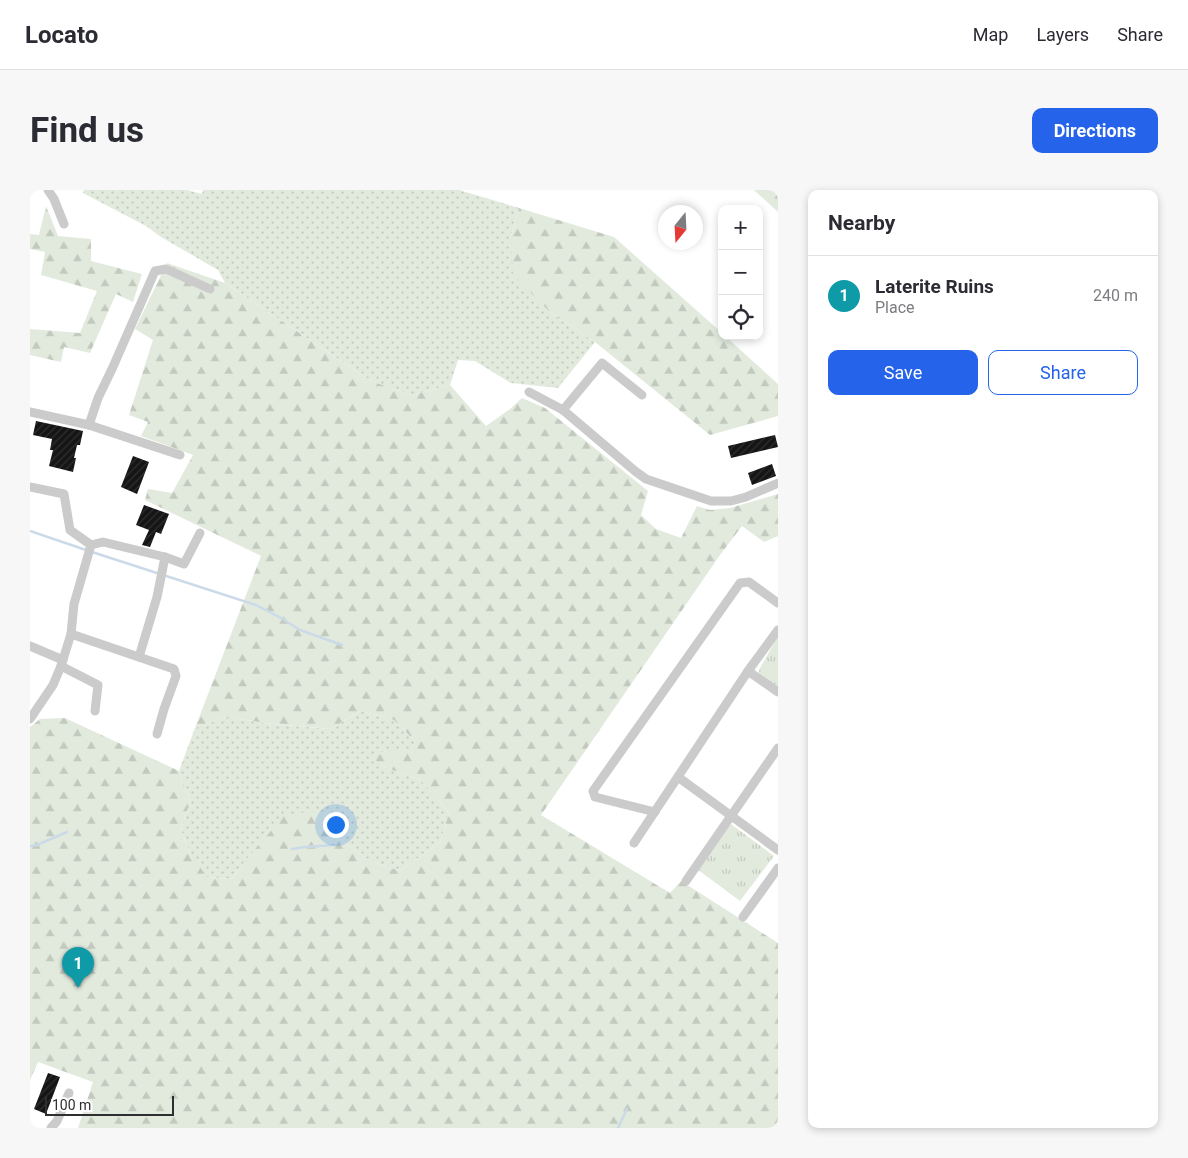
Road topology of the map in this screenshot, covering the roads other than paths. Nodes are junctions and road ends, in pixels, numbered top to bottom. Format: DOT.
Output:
graph roads {
  1 [pos="48,190"];
  2 [pos="64,224"];
  3 [pos="210,289"];
  4 [pos="529,392"];
  5 [pos="642,395"];
  6 [pos="563,410"];
  7 [pos="30,412"];
  8 [pos="89,425"];
  9 [pos="180,455"];
  10 [pos="778,483"];
  11 [pos="30,487"];
  12 [pos="200,533"];
  13 [pos="91,545"];
  14 [pos="166,558"];
  15 [pos="778,603"];
  16 [pos="778,630"];
  17 [pos="71,634"];
  18 [pos="30,646"];
  19 [pos="139,657"];
  20 [pos="62,663"];
  21 [pos="748,671"];
  22 [pos="778,692"];
  23 [pos="95,710"];
  24 [pos="30,719"];
  25 [pos="158,734"];
  26 [pos="778,748"];
  27 [pos="678,777"];
  28 [pos="655,812"];
  29 [pos="731,815"];
  30 [pos="634,843"];
  31 [pos="778,850"];
  32 [pos="778,868"];
  33 [pos="686,882"];
  34 [pos="743,917"];
  35 [pos="69,1093"];
  36 [pos="51,1128"];
  1 -- 2 [label="street"];
  3 -- 8 [label="street"];
  4 -- 6 [label="street"];
  5 -- 6 [label="street"];
  6 -- 10 [label="street"];
  7 -- 8 [label="street"];
  8 -- 9 [label="street"];
  11 -- 13 [label="street"];
  12 -- 14 [label="street"];
  13 -- 14 [label="street"];
  13 -- 17 [label="street"];
  14 -- 19 [label="street"];
  15 -- 28 [label="street"];
  16 -- 21 [label="street"];
  17 -- 19 [label="street"];
  17 -- 20 [label="street"];
  18 -- 20 [label="street"];
  19 -- 25 [label="street"];
  20 -- 23 [label="street"];
  20 -- 24 [label="street"];
  21 -- 22 [label="street"];
  21 -- 27 [label="street"];
  26 -- 29 [label="street"];
  27 -- 28 [label="street"];
  27 -- 29 [label="street"];
  28 -- 30 [label="street"];
  29 -- 31 [label="street"];
  29 -- 33 [label="street"];
  32 -- 34 [label="street"];
  35 -- 36 [label="street"];
}
